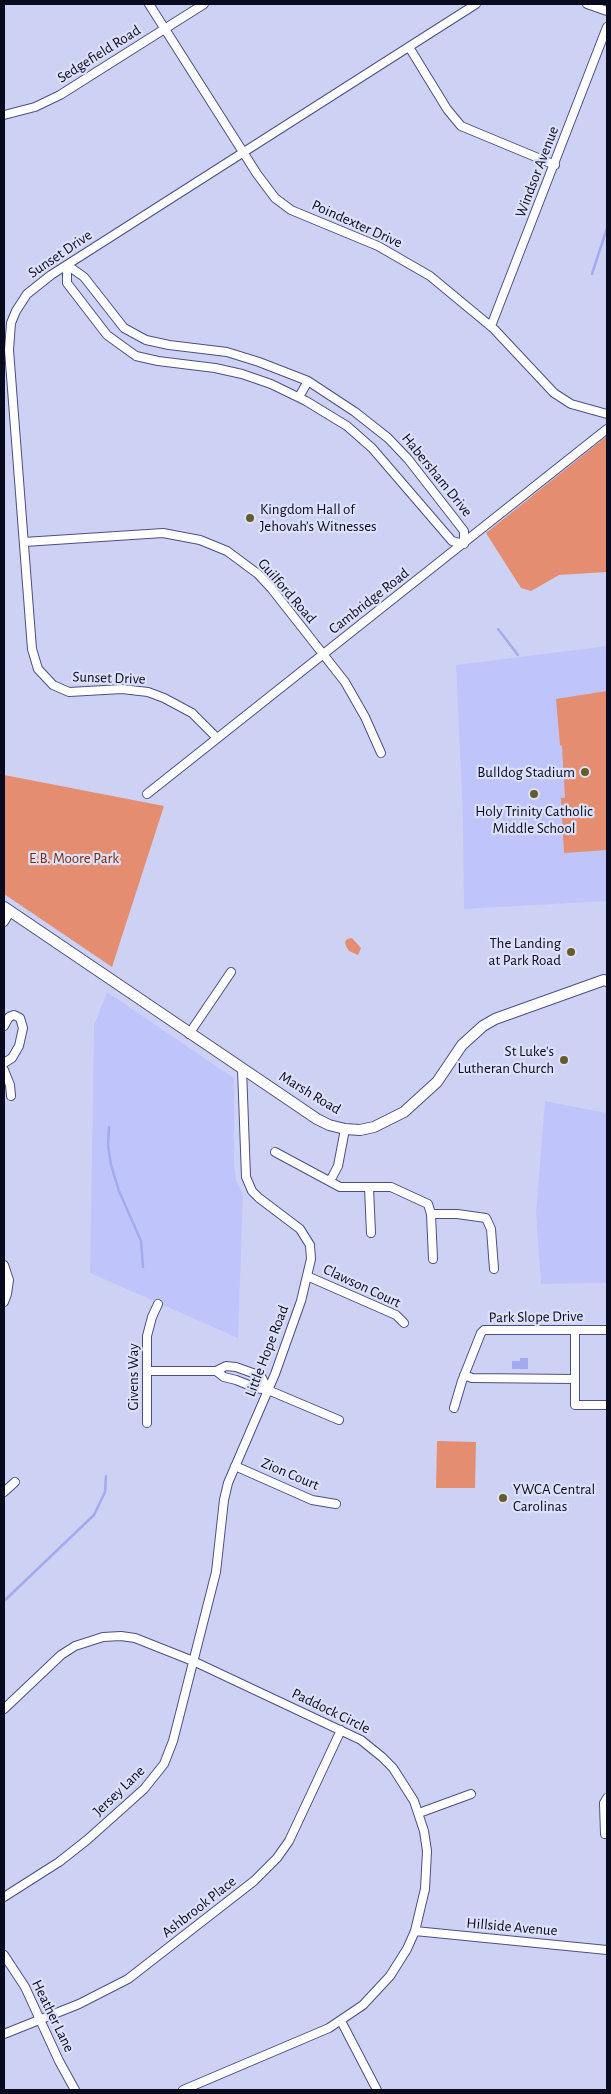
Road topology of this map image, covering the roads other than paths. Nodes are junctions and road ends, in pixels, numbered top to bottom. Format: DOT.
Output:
graph roads {
  1 [pos="149,4"];
  2 [pos="204,4"];
  3 [pos="476,4"];
  4 [pos="587,4"];
  5 [pos="607,11"];
  6 [pos="607,27"];
  7 [pos="164,29"];
  8 [pos="409,47"];
  9 [pos="4,115"];
  10 [pos="243,153"];
  11 [pos="555,165"];
  12 [pos="68,265"];
  13 [pos="491,326"];
  14 [pos="308,381"];
  15 [pos="299,397"];
  16 [pos="607,414"];
  17 [pos="607,429"];
  18 [pos="24,542"];
  19 [pos="464,544"];
  20 [pos="323,654"];
  21 [pos="217,738"];
  22 [pos="381,753"];
  23 [pos="147,794"];
  24 [pos="7,910"];
  25 [pos="4,922"];
  26 [pos="232,972"];
  27 [pos="606,979"];
  28 [pos="4,1026"];
  29 [pos="189,1034"];
  30 [pos="4,1063"];
  31 [pos="242,1069"];
  32 [pos="4,1070"];
  33 [pos="11,1096"];
  34 [pos="345,1129"];
  35 [pos="275,1152"];
  36 [pos="330,1181"];
  37 [pos="369,1188"];
  38 [pos="431,1214"];
  39 [pos="371,1232"];
  40 [pos="433,1259"];
  41 [pos="4,1265"];
  42 [pos="494,1269"];
  43 [pos="307,1276"];
  44 [pos="4,1302"];
  45 [pos="158,1304"];
  46 [pos="404,1322"];
  47 [pos="575,1330"];
  48 [pos="607,1330"];
  49 [pos="147,1371"];
  50 [pos="216,1371"];
  51 [pos="464,1375"];
  52 [pos="575,1379"];
  53 [pos="268,1390"];
  54 [pos="607,1405"];
  55 [pos="454,1408"];
  56 [pos="339,1420"];
  57 [pos="147,1422"];
  58 [pos="235,1466"];
  59 [pos="14,1482"];
  60 [pos="4,1492"];
  61 [pos="336,1504"];
  62 [pos="193,1661"];
  63 [pos="4,1709"];
  64 [pos="341,1730"];
  65 [pos="471,1794"];
  66 [pos="607,1798"];
  67 [pos="419,1813"];
  68 [pos="605,1834"];
  69 [pos="4,1897"];
  70 [pos="415,1930"];
  71 [pos="607,1950"];
  72 [pos="4,1954"];
  73 [pos="41,2019"];
  74 [pos="341,2021"];
  75 [pos="4,2034"];
  76 [pos="76,2090"];
  77 [pos="183,2090"];
  78 [pos="377,2090"];
  1 -- 7 [label="street, Poindexter Drive"];
  2 -- 7 [label="street, Sedgefield Road"];
  3 -- 8 [label="street, Sunset Drive"];
  4 -- 5 [label="street"];
  6 -- 11 [label="street, Windsor Avenue"];
  7 -- 9 [label="street, Sedgefield Road"];
  7 -- 10 [label="street, Poindexter Drive"];
  8 -- 10 [label="street, Sunset Drive"];
  8 -- 11 [label="street"];
  10 -- 12 [label="street, Sunset Drive"];
  10 -- 13 [label="street, Poindexter Drive"];
  11 -- 13 [label="street, Windsor Avenue"];
  12 -- 14 [label="street, Habersham Drive"];
  12 -- 15 [label="street, Habersham Drive"];
  12 -- 18 [label="street, Sunset Drive"];
  13 -- 16 [label="street, Poindexter Drive"];
  14 -- 15 [label="street"];
  14 -- 19 [label="street, Habersham Drive"];
  15 -- 19 [label="street, Habersham Drive"];
  17 -- 19 [label="street, Cambridge Road"];
  18 -- 20 [label="street, Guilford Road"];
  18 -- 21 [label="street, Sunset Drive"];
  19 -- 20 [label="street, Cambridge Road"];
  20 -- 21 [label="street, Cambridge Road"];
  20 -- 22 [label="street, Guilford Road"];
  21 -- 23 [label="street, Cambridge Road"];
  24 -- 25 [label="street"];
  24 -- 29 [label="street, Marsh Road"];
  26 -- 29 [label="street"];
  27 -- 34 [label="street, Marsh Road"];
  28 -- 30 [label="street"];
  29 -- 31 [label="street, Marsh Road"];
  31 -- 34 [label="street, Marsh Road"];
  31 -- 43 [label="street, Little Hope Road"];
  32 -- 33 [label="street"];
  34 -- 36 [label="street"];
  35 -- 36 [label="street"];
  36 -- 37 [label="street"];
  37 -- 38 [label="street"];
  37 -- 39 [label="street"];
  38 -- 40 [label="street"];
  38 -- 42 [label="street"];
  41 -- 44 [label="street"];
  43 -- 46 [label="street, Clawson Court"];
  43 -- 53 [label="street, Little Hope Road"];
  45 -- 49 [label="street, Givens Way"];
  47 -- 48 [label="street, Park Slope Drive"];
  47 -- 51 [label="street, Park Slope Drive"];
  47 -- 52 [label="street"];
  49 -- 50 [label="street"];
  49 -- 57 [label="street, Givens Way"];
  50 -- 53 [label="street"];
  50 -- 53 [label="street"];
  51 -- 52 [label="street"];
  51 -- 55 [label="street, Park Slope Drive"];
  52 -- 54 [label="street"];
  53 -- 56 [label="street"];
  53 -- 58 [label="street, Little Hope Road"];
  58 -- 61 [label="street, Zion Court"];
  58 -- 62 [label="street, Little Hope Road"];
  59 -- 60 [label="street"];
  62 -- 63 [label="street, Paddock Circle"];
  62 -- 64 [label="street, Paddock Circle"];
  62 -- 69 [label="street, Jersey Lane"];
  64 -- 67 [label="street, Paddock Circle"];
  64 -- 73 [label="street, Ashbrook Place"];
  65 -- 67 [label="street"];
  66 -- 68 [label="street"];
  67 -- 70 [label="street, Paddock Circle"];
  70 -- 71 [label="street, Hillside Avenue"];
  70 -- 74 [label="street, Paddock Circle"];
  72 -- 73 [label="street, Heather Lane"];
  73 -- 75 [label="street, Ashbrook Place"];
  73 -- 76 [label="street, Heather Lane"];
  74 -- 77 [label="street, Paddock Circle"];
  74 -- 78 [label="street"];
}
